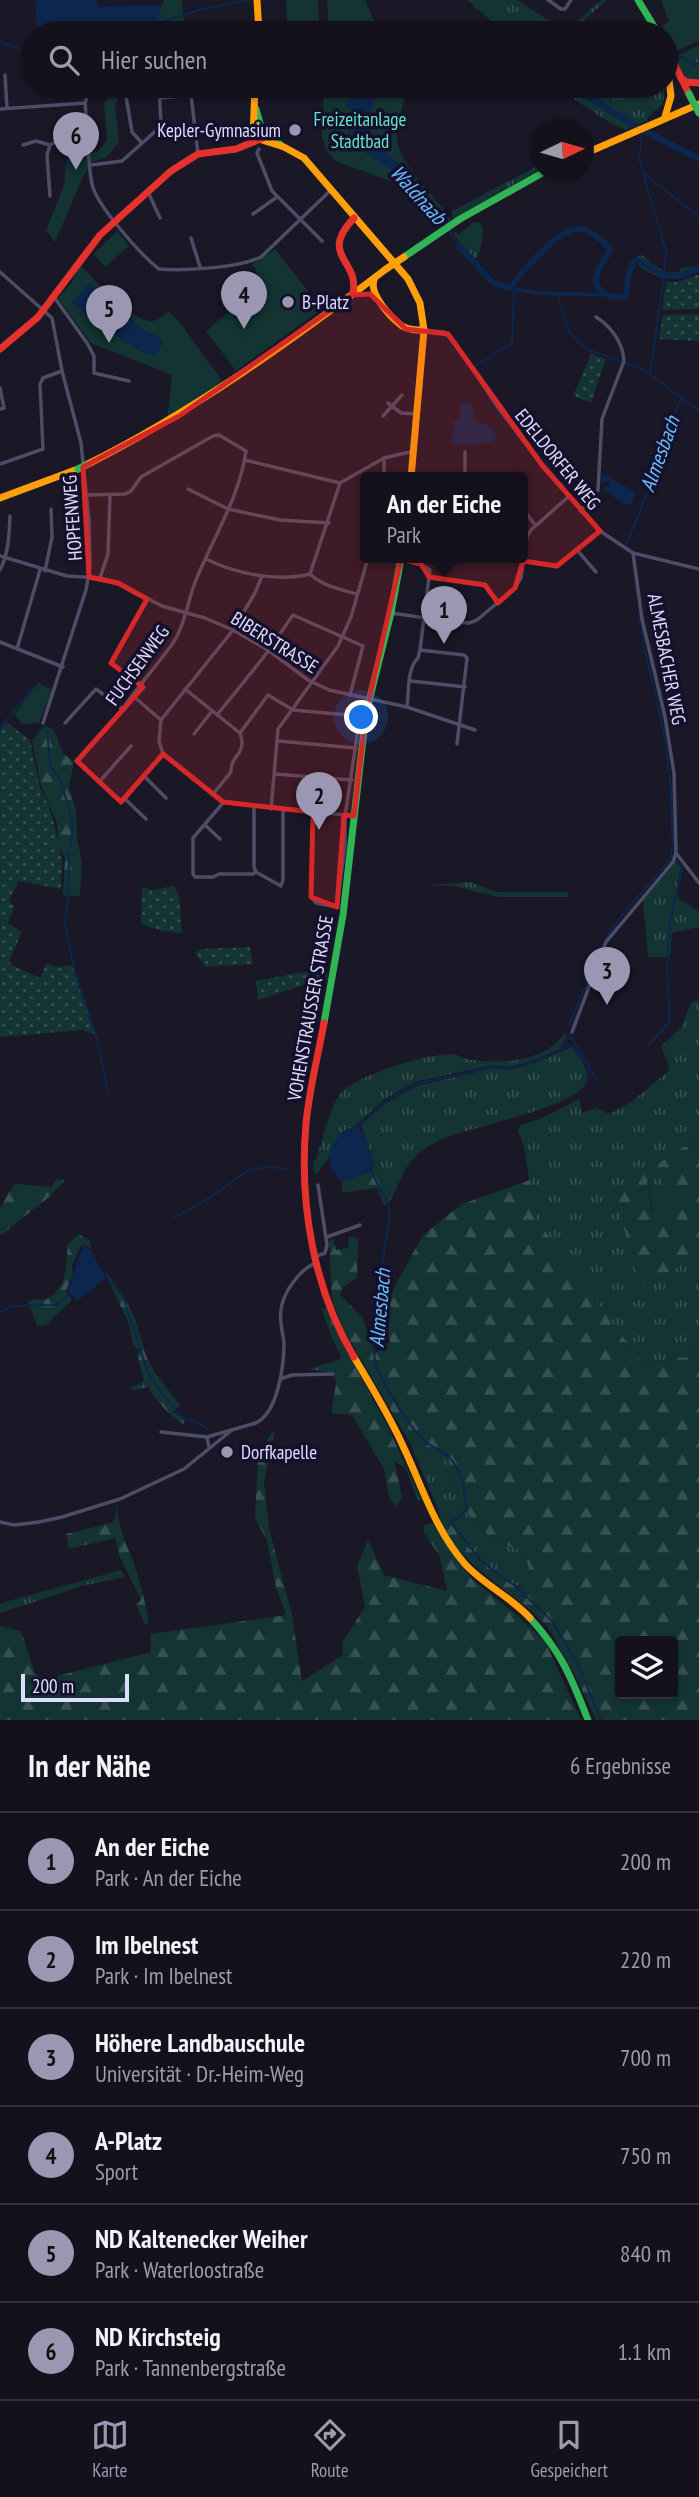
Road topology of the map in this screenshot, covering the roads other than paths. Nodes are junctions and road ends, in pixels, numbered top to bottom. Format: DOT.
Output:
graph roads {
  1 [pos="257,0"];
  2 [pos="548,0"];
  3 [pos="571,0"];
  4 [pos="638,0"];
  5 [pos="258,21"];
  6 [pos="651,21"];
  7 [pos="678,72"];
  8 [pos="5,75"];
  9 [pos="681,78"];
  10 [pos="699,83"];
  11 [pos="87,98"];
  12 [pos="126,98"];
  13 [pos="170,98"];
  14 [pos="191,98"];
  15 [pos="254,98"];
  16 [pos="669,98"];
  17 [pos="160,99"];
  18 [pos="85,103"];
  19 [pos="699,104"];
  20 [pos="254,105"];
  21 [pos="3,110"];
  22 [pos="699,113"];
  23 [pos="664,119"];
  24 [pos="263,130"];
  25 [pos="252,133"];
  26 [pos="88,140"];
  27 [pos="259,140"];
  28 [pos="142,143"];
  29 [pos="23,145"];
  30 [pos="50,145"];
  31 [pos="245,145"];
  32 [pos="284,147"];
  33 [pos="259,149"];
  34 [pos="594,149"];
  35 [pos="198,154"];
  36 [pos="90,165"];
  37 [pos="531,178"];
  38 [pos="331,190"];
  39 [pos="148,192"];
  40 [pos="50,196"];
  41 [pos="277,197"];
  42 [pos="253,215"];
  43 [pos="160,218"];
  44 [pos="354,218"];
  45 [pos="300,220"];
  46 [pos="115,221"];
  47 [pos="191,238"];
  48 [pos="322,241"];
  49 [pos="200,267"];
  50 [pos="0,272"];
  51 [pos="352,276"];
  52 [pos="374,278"];
  53 [pos="352,295"];
  54 [pos="375,296"];
  55 [pos="54,297"];
  56 [pos="45,309"];
  57 [pos="596,317"];
  58 [pos="424,330"];
  59 [pos="0,349"];
  60 [pos="62,371"];
  61 [pos="129,381"];
  62 [pos="0,388"];
  63 [pos="402,395"];
  64 [pos="390,405"];
  65 [pos="0,409"];
  66 [pos="417,414"];
  67 [pos="383,416"];
  68 [pos="414,451"];
  69 [pos="465,452"];
  70 [pos="384,458"];
  71 [pos="245,460"];
  72 [pos="0,464"];
  73 [pos="384,472"];
  74 [pos="412,472"];
  75 [pos="465,472"];
  76 [pos="340,483"];
  77 [pos="188,489"];
  78 [pos="86,495"];
  79 [pos="110,495"];
  80 [pos="568,497"];
  81 [pos="0,498"];
  82 [pos="51,509"];
  83 [pos="228,509"];
  84 [pos="580,511"];
  85 [pos="528,515"];
  86 [pos="9,516"];
  87 [pos="328,523"];
  88 [pos="535,525"];
  89 [pos="600,531"];
  90 [pos="528,536"];
  91 [pos="577,550"];
  92 [pos="633,553"];
  93 [pos="0,556"];
  94 [pos="206,559"];
  95 [pos="5,560"];
  96 [pos="528,562"];
  97 [pos="366,563"];
  98 [pos="400,563"];
  99 [pos="417,563"];
  100 [pos="523,563"];
  101 [pos="699,569"];
  102 [pos="0,570"];
  103 [pos="40,570"];
  104 [pos="46,571"];
  105 [pos="596,572"];
  106 [pos="310,575"];
  107 [pos="262,576"];
  108 [pos="429,576"];
  109 [pos="89,577"];
  110 [pos="100,578"];
  111 [pos="357,594"];
  112 [pos="147,599"];
  113 [pos="498,603"];
  114 [pos="187,613"];
  115 [pos="391,613"];
  116 [pos="424,618"];
  117 [pos="233,630"];
  118 [pos="342,636"];
  119 [pos="0,642"];
  120 [pos="17,649"];
  121 [pos="268,650"];
  122 [pos="420,650"];
  123 [pos="63,667"];
  124 [pos="411,680"];
  125 [pos="313,683"];
  126 [pos="141,686"];
  127 [pos="465,687"];
  128 [pos="185,689"];
  129 [pos="350,695"];
  130 [pos="133,696"];
  131 [pos="369,699"];
  132 [pos="407,707"];
  133 [pos="121,709"];
  134 [pos="212,710"];
  135 [pos="293,710"];
  136 [pos="217,715"];
  137 [pos="161,720"];
  138 [pos="43,723"];
  139 [pos="65,723"];
  140 [pos="460,724"];
  141 [pos="475,730"];
  142 [pos="240,733"];
  143 [pos="194,734"];
  144 [pos="278,741"];
  145 [pos="457,744"];
  146 [pos="131,746"];
  147 [pos="356,748"];
  148 [pos="163,754"];
  149 [pos="275,774"];
  150 [pos="144,776"];
  151 [pos="352,780"];
  152 [pos="99,782"];
  153 [pos="213,793"];
  154 [pos="124,798"];
  155 [pos="166,798"];
  156 [pos="223,803"];
  157 [pos="254,807"];
  158 [pos="271,809"];
  159 [pos="283,810"];
  160 [pos="313,812"];
  161 [pos="345,816"];
  162 [pos="354,816"];
  163 [pos="146,819"];
  164 [pos="205,825"];
  165 [pos="220,839"];
  166 [pos="676,853"];
  167 [pos="256,872"];
  168 [pos="699,883"];
  169 [pos="572,1032"];
  170 [pos="318,1185"];
  171 [pos="360,1225"];
  172 [pos="327,1237"];
  173 [pos="315,1260"];
  174 [pos="333,1374"];
  175 [pos="280,1379"];
  176 [pos="232,1430"];
  177 [pos="161,1432"];
  178 [pos="207,1437"];
  179 [pos="209,1447"];
  180 [pos="0,1522"];
  181 [pos="588,1720"];
  1 -- 5 [label="main road"];
  2 -- 3 [label="street"];
  4 -- 6 [label="main road"];
  7 -- 9 [label="main road"];
  8 -- 21 [label="street"];
  9 -- 10 [label="main road"];
  9 -- 22 [label="main road, bridge"];
  11 -- 18 [label="street"];
  12 -- 28 [label="street"];
  13 -- 17 [label="street"];
  14 -- 35 [label="street"];
  15 -- 20 [label="main road"];
  16 -- 23 [label="main road"];
  17 -- 28 [label="street"];
  18 -- 21 [label="street"];
  18 -- 26 [label="street"];
  19 -- 23 [label="main road"];
  20 -- 24 [label="main road"];
  20 -- 25 [label="main road"];
  23 -- 34 [label="main road"];
  24 -- 25 [label="main road"];
  24 -- 27 [label="main road"];
  24 -- 32 [label="main road"];
  25 -- 27 [label="main road"];
  25 -- 31 [label="main road"];
  26 -- 30 [label="street"];
  26 -- 36 [label="street"];
  27 -- 31 [label="main road"];
  27 -- 32 [label="main road"];
  28 -- 36 [label="street"];
  29 -- 30 [label="street"];
  30 -- 40 [label="street"];
  31 -- 35 [label="main road"];
  32 -- 38 [label="main road"];
  33 -- 41 [label="street"];
  35 -- 39 [label="main road"];
  36 -- 46 [label="street"];
  37 -- 52 [label="main road, bridge"];
  38 -- 44 [label="main road"];
  38 -- 45 [label="street"];
  39 -- 43 [label="street"];
  39 -- 46 [label="main road"];
  41 -- 42 [label="street"];
  41 -- 45 [label="street"];
  44 -- 51 [label="main road"];
  44 -- 58 [label="main road"];
  45 -- 48 [label="street"];
  45 -- 49 [label="street"];
  46 -- 49 [label="street"];
  46 -- 55 [label="main road"];
  47 -- 49 [label="street"];
  50 -- 56 [label="street"];
  51 -- 52 [label="main road"];
  51 -- 53 [label="main road"];
  52 -- 53 [label="main road"];
  52 -- 54 [label="main road"];
  53 -- 54 [label="main road"];
  53 -- 81 [label="main road"];
  54 -- 58 [label="main road"];
  55 -- 56 [label="main road"];
  55 -- 61 [label="street"];
  56 -- 59 [label="main road"];
  56 -- 60 [label="street, HOPFENWEG"];
  57 -- 84 [label="street"];
  58 -- 66 [label="main road"];
  58 -- 80 [label="street, EDELDORFER WEG"];
  60 -- 72 [label="street"];
  60 -- 78 [label="street, HOPFENWEG"];
  62 -- 65 [label="street"];
  63 -- 64 [label="street"];
  64 -- 66 [label="street"];
  64 -- 67 [label="street"];
  66 -- 68 [label="main road"];
  68 -- 70 [label="street"];
  68 -- 74 [label="main road"];
  69 -- 75 [label="street"];
  70 -- 73 [label="street"];
  70 -- 76 [label="street"];
  71 -- 76 [label="street"];
  71 -- 79 [label="street"];
  71 -- 83 [label="street, FUCHSENWEG"];
  76 -- 87 [label="street"];
  77 -- 83 [label="street"];
  78 -- 79 [label="street"];
  78 -- 109 [label="street, HOPFENWEG"];
  79 -- 110 [label="street"];
  80 -- 84 [label="street, EDELDORFER WEG"];
  80 -- 88 [label="street"];
  82 -- 104 [label="street"];
  83 -- 87 [label="street"];
  83 -- 94 [label="street, FUCHSENWEG"];
  84 -- 89 [label="street, EDELDORFER WEG"];
  85 -- 88 [label="street"];
  86 -- 95 [label="street"];
  87 -- 106 [label="street"];
  88 -- 90 [label="street"];
  89 -- 91 [label="street"];
  89 -- 92 [label="street, EDELDORFER WEG"];
  91 -- 96 [label="street"];
  91 -- 105 [label="street"];
  92 -- 101 [label="street, EDELDORFER WEG"];
  92 -- 166 [label="street, ALMESBACHER WEG"];
  93 -- 95 [label="street"];
  94 -- 107 [label="street"];
  94 -- 114 [label="street, FUCHSENWEG"];
  95 -- 102 [label="street"];
  95 -- 103 [label="street, BIBERSTRASSE"];
  97 -- 111 [label="street"];
  98 -- 115 [label="main road, VOHENSTRAUSSER STRASSE"];
  99 -- 108 [label="street"];
  100 -- 113 [label="street"];
  103 -- 104 [label="street, BIBERSTRASSE"];
  103 -- 120 [label="street"];
  104 -- 109 [label="street, BIBERSTRASSE"];
  106 -- 107 [label="street"];
  106 -- 111 [label="street"];
  107 -- 117 [label="street"];
  108 -- 113 [label="street"];
  108 -- 116 [label="street"];
  109 -- 110 [label="street, BIBERSTRASSE"];
  109 -- 123 [label="street, HOPFENWEG"];
  110 -- 112 [label="street, BIBERSTRASSE"];
  111 -- 118 [label="street"];
  112 -- 114 [label="street, BIBERSTRASSE"];
  112 -- 126 [label="street"];
  113 -- 116 [label="street"];
  114 -- 117 [label="street, BIBERSTRASSE"];
  114 -- 126 [label="street, FUCHSENWEG"];
  115 -- 116 [label="street"];
  115 -- 131 [label="main road, VOHENSTRAUSSER STRASSE"];
  116 -- 122 [label="street"];
  117 -- 121 [label="street, BIBERSTRASSE"];
  117 -- 128 [label="street"];
  118 -- 121 [label="street"];
  118 -- 125 [label="street"];
  118 -- 129 [label="street"];
  119 -- 120 [label="street"];
  120 -- 123 [label="street"];
  121 -- 125 [label="street, BIBERSTRASSE"];
  121 -- 136 [label="street"];
  122 -- 124 [label="street"];
  122 -- 127 [label="street"];
  123 -- 138 [label="street, HOPFENWEG"];
  124 -- 127 [label="street"];
  124 -- 132 [label="street"];
  125 -- 129 [label="street, BIBERSTRASSE"];
  125 -- 135 [label="street"];
  126 -- 130 [label="street, FUCHSENWEG"];
  127 -- 140 [label="street"];
  128 -- 134 [label="street"];
  128 -- 137 [label="street"];
  129 -- 131 [label="street, BIBERSTRASSE"];
  130 -- 133 [label="street, FUCHSENWEG"];
  130 -- 137 [label="street"];
  131 -- 132 [label="street, BIBERSTRASSE"];
  131 -- 162 [label="main road, VOHENSTRAUSSER STRASSE"];
  132 -- 140 [label="street, BIBERSTRASSE"];
  133 -- 139 [label="street"];
  133 -- 152 [label="street, FUCHSENWEG"];
  134 -- 136 [label="street"];
  134 -- 143 [label="street"];
  135 -- 142 [label="street"];
  135 -- 144 [label="street"];
  135 -- 147 [label="street, VOHENSTRAUSSER STRASSE"];
  136 -- 142 [label="street"];
  137 -- 148 [label="street"];
  140 -- 141 [label="street, BIBERSTRASSE"];
  140 -- 145 [label="street"];
  142 -- 153 [label="street"];
  144 -- 147 [label="street"];
  144 -- 149 [label="street"];
  146 -- 152 [label="street"];
  147 -- 151 [label="street, VOHENSTRAUSSER STRASSE"];
  148 -- 150 [label="street"];
  148 -- 153 [label="street"];
  149 -- 151 [label="street"];
  149 -- 158 [label="street"];
  150 -- 154 [label="street"];
  150 -- 155 [label="street"];
  151 -- 161 [label="street, VOHENSTRAUSSER STRASSE"];
  152 -- 154 [label="street, FUCHSENWEG"];
  153 -- 156 [label="street"];
  154 -- 163 [label="street, FUCHSENWEG"];
  156 -- 157 [label="street"];
  156 -- 164 [label="street"];
  157 -- 158 [label="street"];
  157 -- 167 [label="street"];
  158 -- 159 [label="street"];
  159 -- 160 [label="street"];
  159 -- 167 [label="street"];
  160 -- 161 [label="street"];
  160 -- 161 [label="street, VOHENSTRAUSSER STRASSE"];
  161 -- 162 [label="street"];
  162 -- 173 [label="main road, VOHENSTRAUSSER STRASSE"];
  164 -- 165 [label="street"];
  164 -- 167 [label="street"];
  166 -- 168 [label="street"];
  166 -- 169 [label="street"];
  170 -- 172 [label="street"];
  171 -- 172 [label="street"];
  172 -- 173 [label="street"];
  173 -- 175 [label="street"];
  173 -- 181 [label="main road, VOHENSTRAUSSER STRASSE"];
  174 -- 175 [label="street"];
  175 -- 176 [label="street"];
  176 -- 178 [label="street"];
  176 -- 179 [label="street"];
  177 -- 178 [label="street"];
  178 -- 179 [label="street"];
  179 -- 180 [label="street"];
}
